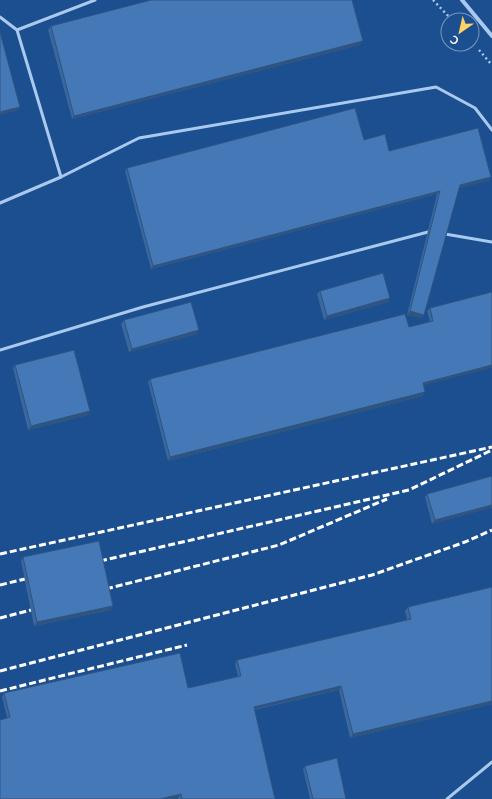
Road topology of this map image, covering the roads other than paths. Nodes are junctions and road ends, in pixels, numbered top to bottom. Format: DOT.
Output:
graph roads {
  1 [pos="95,0"];
  2 [pos="462,0"];
  3 [pos="0,17"];
  4 [pos="18,30"];
  5 [pos="492,36"];
  6 [pos="492,130"];
  7 [pos="61,177"];
  8 [pos="0,203"];
  9 [pos="428,232"];
  10 [pos="445,234"];
  11 [pos="492,242"];
  12 [pos="0,350"];
  13 [pos="492,762"];
  14 [pos="447,799"];
  1 -- 4 [label="lane"];
  2 -- 5 [label="street"];
  3 -- 4 [label="lane"];
  4 -- 7 [label="lane"];
  6 -- 7 [label="lane"];
  7 -- 8 [label="lane"];
  9 -- 12 [label="lane"];
  10 -- 11 [label="lane"];
  13 -- 14 [label="lane"];
}
